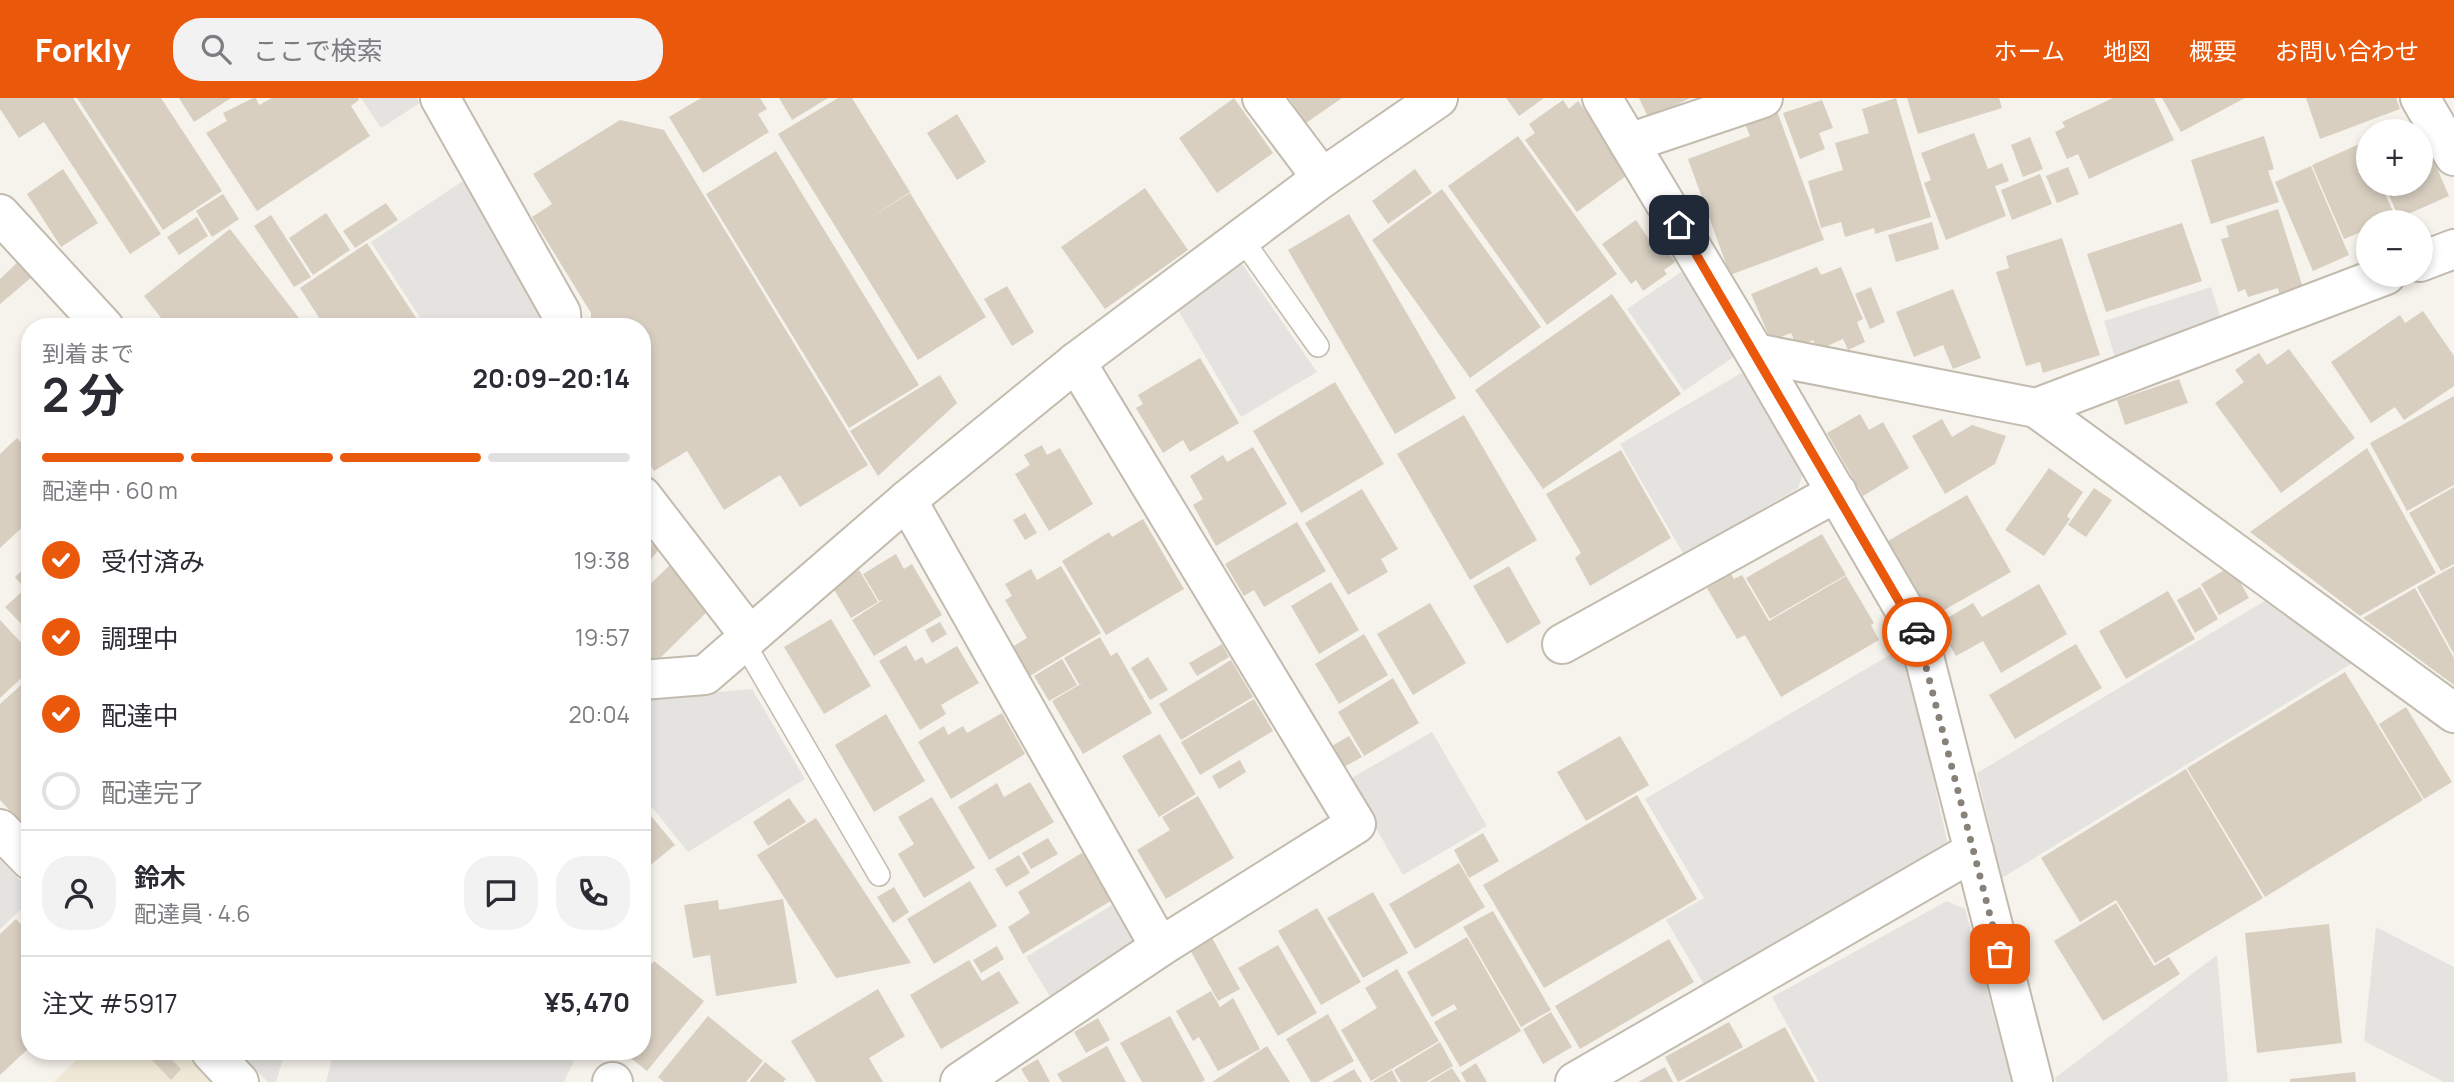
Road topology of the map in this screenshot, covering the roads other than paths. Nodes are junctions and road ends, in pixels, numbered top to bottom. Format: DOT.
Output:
graph roads {
  1 [pos="440,98"];
  2 [pos="1262,98"];
  3 [pos="1438,98"];
  4 [pos="1602,98"];
  5 [pos="1763,98"];
  6 [pos="2420,98"];
  7 [pos="1629,143"];
  8 [pos="2454,156"];
  9 [pos="1322,178"];
  10 [pos="0,214"];
  11 [pos="1242,239"];
  12 [pos="2454,249"];
  13 [pos="2433,257"];
  14 [pos="2356,286"];
  15 [pos="96,318"];
  16 [pos="561,318"];
  17 [pos="1318,346"];
  18 [pos="1755,353"];
  19 [pos="1076,362"];
  20 [pos="2036,408"];
  21 [pos="1837,492"];
  22 [pos="907,500"];
  23 [pos="651,508"];
  24 [pos="746,638"];
  25 [pos="1562,644"];
  26 [pos="651,679"];
  27 [pos="2454,713"];
  28 [pos="0,829"];
  29 [pos="21,851"];
  30 [pos="1973,851"];
  31 [pos="879,875"];
  32 [pos="1160,947"];
  33 [pos="219,1060"];
  34 [pos="239,1082"];
  35 [pos="960,1082"];
  36 [pos="1575,1082"];
  37 [pos="2033,1082"];
  1 -- 16 [label="street"];
  2 -- 9 [label="street"];
  3 -- 9 [label="street"];
  4 -- 7 [label="street"];
  5 -- 7 [label="street"];
  6 -- 8 [label="street"];
  7 -- 18 [label="street"];
  9 -- 11 [label="street"];
  10 -- 15 [label="street"];
  11 -- 17 [label="lane"];
  11 -- 19 [label="street"];
  12 -- 13 [label="street"];
  14 -- 20 [label="street"];
  18 -- 20 [label="street"];
  18 -- 21 [label="street"];
  19 -- 22 [label="street"];
  19 -- 32 [label="street"];
  20 -- 27 [label="street"];
  21 -- 25 [label="street"];
  21 -- 30 [label="street"];
  22 -- 24 [label="street"];
  22 -- 32 [label="street"];
  23 -- 24 [label="street"];
  24 -- 26 [label="street"];
  24 -- 31 [label="lane"];
  28 -- 29 [label="street"];
  30 -- 36 [label="street"];
  30 -- 37 [label="street"];
  32 -- 35 [label="street"];
  33 -- 34 [label="street"];
}
